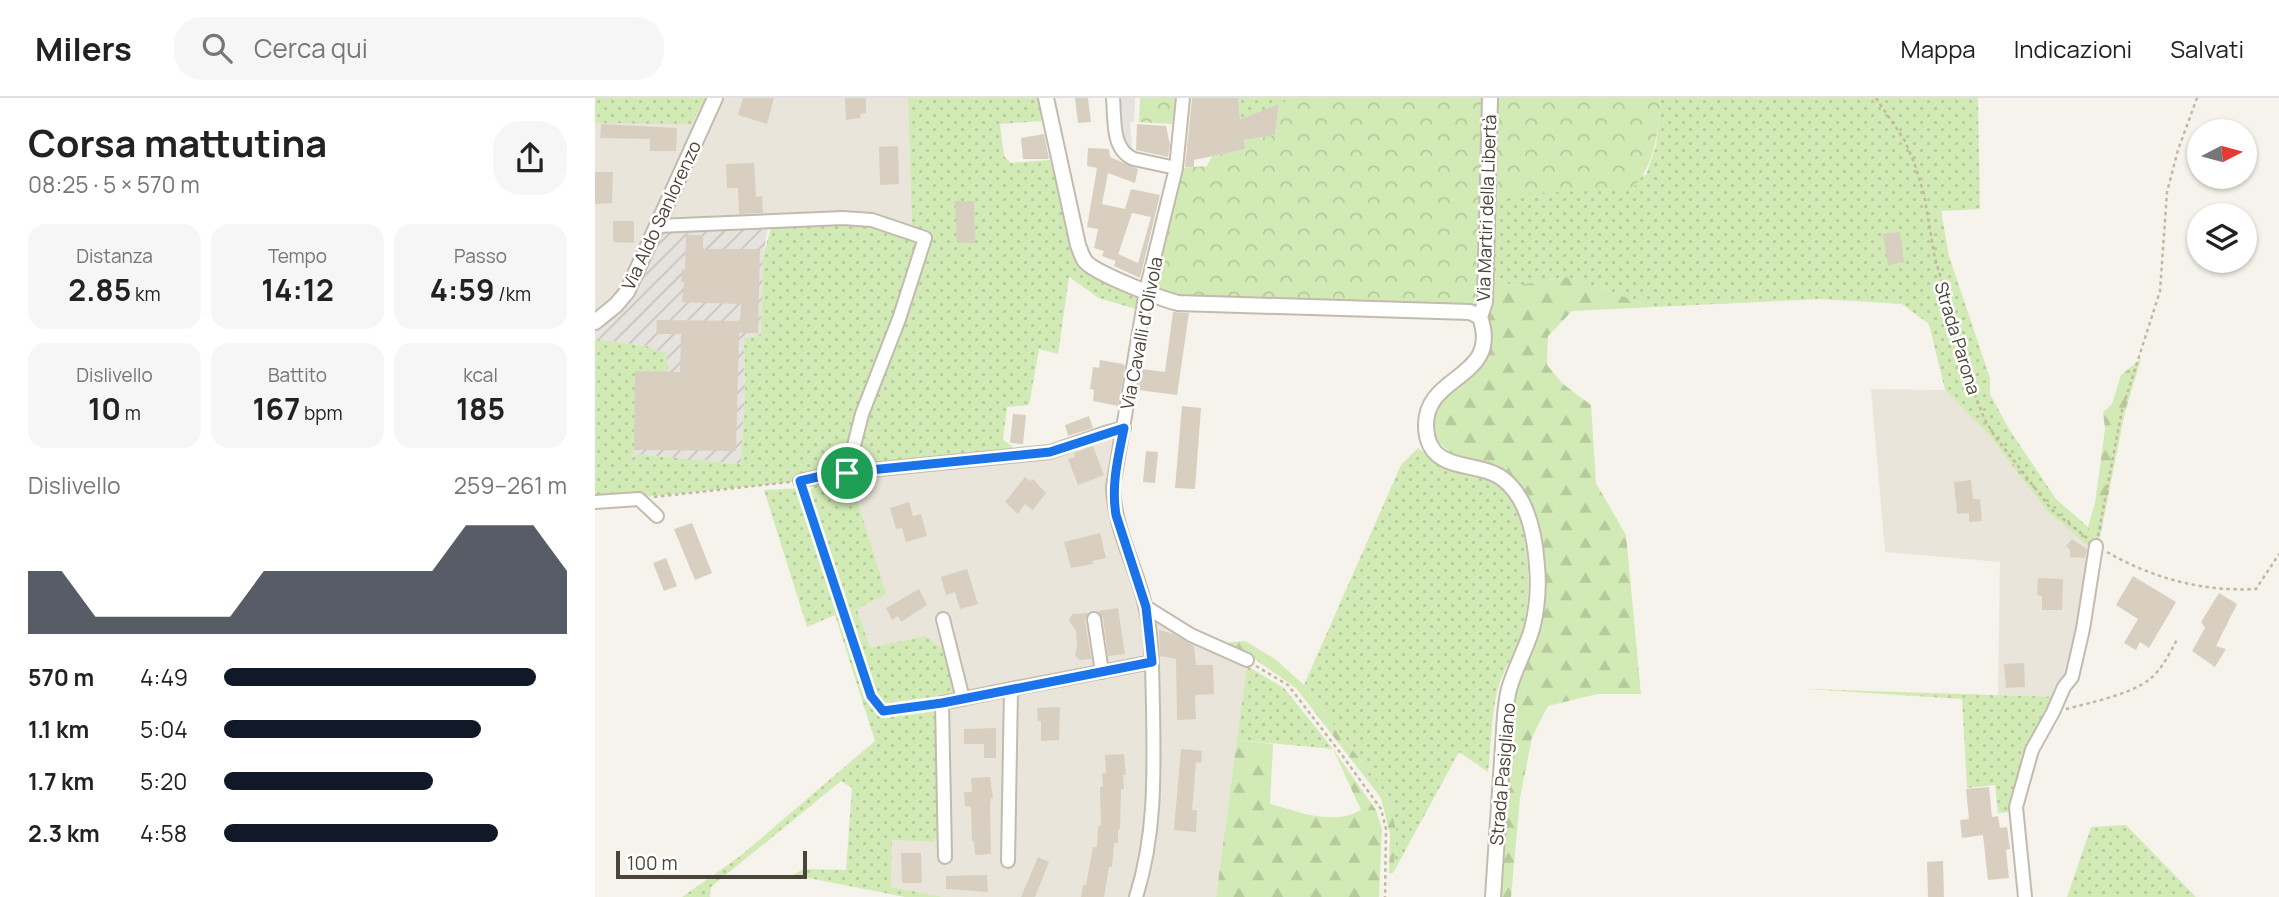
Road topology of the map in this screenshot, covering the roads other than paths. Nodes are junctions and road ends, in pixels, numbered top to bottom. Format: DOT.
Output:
graph roads {
  1 [pos="715,98"];
  2 [pos="1046,98"];
  3 [pos="1113,98"];
  4 [pos="1183,98"];
  5 [pos="1490,98"];
  6 [pos="1176,168"];
  7 [pos="657,226"];
  8 [pos="1146,291"];
  9 [pos="1480,317"];
  10 [pos="595,322"];
  11 [pos="1124,428"];
  12 [pos="847,473"];
  13 [pos="800,481"];
  14 [pos="595,502"];
  15 [pos="657,516"];
  16 [pos="2096,546"];
  17 [pos="1146,607"];
  18 [pos="943,619"];
  19 [pos="1094,619"];
  20 [pos="1247,660"];
  21 [pos="1152,662"];
  22 [pos="1102,672"];
  23 [pos="1011,690"];
  24 [pos="963,699"];
  25 [pos="945,857"];
  26 [pos="1008,861"];
  27 [pos="1136,897"];
  28 [pos="1493,897"];
  29 [pos="2025,897"];
  1 -- 7 [label="street, Via Aldo Sanlorenzo"];
  2 -- 8 [label="street"];
  3 -- 6 [label="street"];
  4 -- 6 [label="street, Via Cavalli d'Olivola"];
  5 -- 9 [label="street, Via Martiri della Libertà"];
  6 -- 8 [label="street, Via Cavalli d'Olivola"];
  7 -- 10 [label="street, Via Aldo Sanlorenzo"];
  7 -- 12 [label="street"];
  8 -- 9 [label="street"];
  8 -- 11 [label="street, Via Cavalli d'Olivola"];
  9 -- 28 [label="street, Strada Pasigliano"];
  11 -- 12 [label="street"];
  11 -- 17 [label="street, Via Cavalli d'Olivola"];
  12 -- 13 [label="street"];
  14 -- 15 [label="street"];
  16 -- 29 [label="street"];
  17 -- 20 [label="street"];
  17 -- 21 [label="street, Via Cavalli d'Olivola"];
  18 -- 24 [label="street"];
  19 -- 22 [label="street"];
  21 -- 22 [label="street"];
  21 -- 27 [label="street, Via Cavalli d'Olivola"];
  22 -- 23 [label="street"];
  23 -- 24 [label="street"];
  23 -- 26 [label="street"];
  24 -- 25 [label="street"];
}
